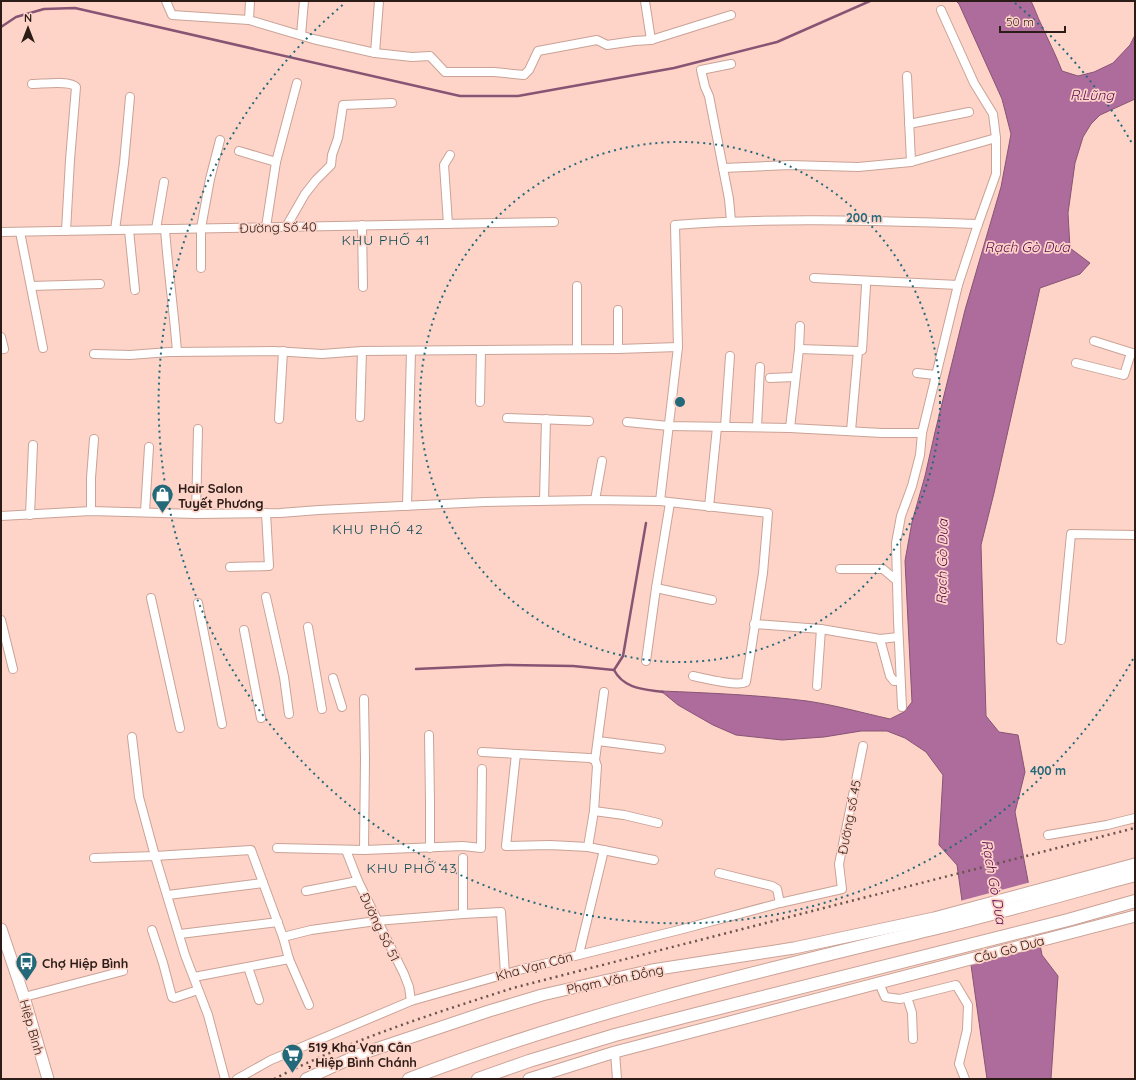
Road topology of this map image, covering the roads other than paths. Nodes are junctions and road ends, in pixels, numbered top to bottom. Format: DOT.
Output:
graph roads {
  1 [pos="166,1"];
  2 [pos="250,1"];
  3 [pos="304,1"];
  4 [pos="379,1"];
  5 [pos="645,1"];
  6 [pos="941,10"];
  7 [pos="731,15"];
  8 [pos="248,20"];
  9 [pos="301,35"];
  10 [pos="651,40"];
  11 [pos="375,53"];
  12 [pos="731,64"];
  13 [pos="907,76"];
  14 [pos="297,83"];
  15 [pos="32,84"];
  16 [pos="130,96"];
  17 [pos="392,103"];
  18 [pos="969,112"];
  19 [pos="909,124"];
  20 [pos="996,138"];
  21 [pos="220,140"];
  22 [pos="239,151"];
  23 [pos="450,155"];
  24 [pos="276,162"];
  25 [pos="911,162"];
  26 [pos="723,168"];
  27 [pos="164,182"];
  28 [pos="731,221"];
  29 [pos="554,222"];
  30 [pos="448,224"];
  31 [pos="978,224"];
  32 [pos="362,225"];
  33 [pos="266,227"];
  34 [pos="286,227"];
  35 [pos="201,228"];
  36 [pos="164,229"];
  37 [pos="115,230"];
  38 [pos="128,230"];
  39 [pos="156,230"];
  40 [pos="66,231"];
  41 [pos="1,232"];
  42 [pos="20,232"];
  43 [pos="201,268"];
  44 [pos="814,278"];
  45 [pos="100,284"];
  46 [pos="958,285"];
  47 [pos="31,286"];
  48 [pos="577,286"];
  49 [pos="866,286"];
  50 [pos="363,287"];
  51 [pos="135,290"];
  52 [pos="618,310"];
  53 [pos="800,326"];
  54 [pos="1,337"];
  55 [pos="1094,341"];
  56 [pos="678,346"];
  57 [pos="43,348"];
  58 [pos="4,349"];
  59 [pos="577,349"];
  60 [pos="618,349"];
  61 [pos="799,349"];
  62 [pos="481,350"];
  63 [pos="283,351"];
  64 [pos="362,351"];
  65 [pos="411,351"];
  66 [pos="858,351"];
  67 [pos="177,352"];
  68 [pos="94,354"];
  69 [pos="1133,354"];
  70 [pos="730,356"];
  71 [pos="1076,363"];
  72 [pos="760,367"];
  73 [pos="917,373"];
  74 [pos="935,375"];
  75 [pos="795,377"];
  76 [pos="770,378"];
  77 [pos="480,402"];
  78 [pos="360,417"];
  79 [pos="507,418"];
  80 [pos="279,419"];
  81 [pos="546,419"];
  82 [pos="590,421"];
  83 [pos="627,422"];
  84 [pos="669,426"];
  85 [pos="721,427"];
  86 [pos="757,427"];
  87 [pos="790,428"];
  88 [pos="198,429"];
  89 [pos="851,431"];
  90 [pos="922,433"];
  91 [pos="94,439"];
  92 [pos="33,445"];
  93 [pos="149,447"];
  94 [pos="602,461"];
  95 [pos="544,500"];
  96 [pos="595,500"];
  97 [pos="660,501"];
  98 [pos="670,502"];
  99 [pos="407,506"];
  100 [pos="709,507"];
  101 [pos="90,511"];
  102 [pos="145,512"];
  103 [pos="266,513"];
  104 [pos="196,514"];
  105 [pos="30,515"];
  106 [pos="1,516"];
  107 [pos="1135,535"];
  108 [pos="230,567"];
  109 [pos="840,569"];
  110 [pos="896,580"];
  111 [pos="656,588"];
  112 [pos="266,597"];
  113 [pos="151,598"];
  114 [pos="712,600"];
  115 [pos="198,603"];
  116 [pos="1,620"];
  117 [pos="754,624"];
  118 [pos="308,627"];
  119 [pos="821,629"];
  120 [pos="244,630"];
  121 [pos="898,637"];
  122 [pos="880,639"];
  123 [pos="1061,640"];
  124 [pos="646,661"];
  125 [pos="13,669"];
  126 [pos="693,676"];
  127 [pos="333,678"];
  128 [pos="900,681"];
  129 [pos="817,686"];
  130 [pos="604,692"];
  131 [pos="364,699"];
  132 [pos="342,707"];
  133 [pos="902,707"];
  134 [pos="322,709"];
  135 [pos="288,714"];
  136 [pos="261,718"];
  137 [pos="222,724"];
  138 [pos="180,728"];
  139 [pos="429,735"];
  140 [pos="132,737"];
  141 [pos="598,741"];
  142 [pos="863,746"];
  143 [pos="661,749"];
  144 [pos="482,752"];
  145 [pos="516,754"];
  146 [pos="596,760"];
  147 [pos="482,769"];
  148 [pos="594,811"];
  149 [pos="1135,818"];
  150 [pos="658,823"];
  151 [pos="1048,835"];
  152 [pos="588,847"];
  153 [pos="277,848"];
  154 [pos="430,848"];
  155 [pos="346,850"];
  156 [pos="364,850"];
  157 [pos="604,850"];
  158 [pos="155,856"];
  159 [pos="94,858"];
  160 [pos="463,858"];
  161 [pos="654,860"];
  162 [pos="1135,864"];
  163 [pos="719,874"];
  164 [pos="1135,875"];
  165 [pos="358,881"];
  166 [pos="263,883"];
  167 [pos="842,889"];
  168 [pos="1060,889"];
  169 [pos="306,891"];
  170 [pos="168,895"];
  171 [pos="1135,902"];
  172 [pos="780,903"];
  173 [pos="463,914"];
  174 [pos="1135,916"];
  175 [pos="377,921"];
  176 [pos="278,922"];
  177 [pos="936,923"];
  178 [pos="1070,926"];
  179 [pos="1,929"];
  180 [pos="152,930"];
  181 [pos="180,934"];
  182 [pos="861,934"];
  183 [pos="912,934"];
  184 [pos="283,937"];
  185 [pos="579,954"];
  186 [pos="289,959"];
  187 [pos="248,966"];
  188 [pos="123,971"];
  189 [pos="505,974"];
  190 [pos="194,977"];
  191 [pos="879,983"];
  192 [pos="198,990"];
  193 [pos="24,997"];
  194 [pos="907,998"];
  195 [pos="259,1000"];
  196 [pos="411,1001"];
  197 [pos="309,1005"];
  198 [pos="913,1039"];
  199 [pos="615,1052"];
  200 [pos="48,1079"];
  201 [pos="225,1079"];
  202 [pos="238,1079"];
  203 [pos="306,1079"];
  204 [pos="409,1079"];
  205 [pos="478,1079"];
  206 [pos="529,1079"];
  207 [pos="617,1079"];
  208 [pos="965,1079"];
  1 -- 8 [label="street"];
  2 -- 8 [label="street"];
  3 -- 9 [label="street"];
  4 -- 11 [label="street"];
  5 -- 10 [label="street"];
  6 -- 20 [label="street"];
  7 -- 10 [label="street"];
  8 -- 9 [label="street"];
  9 -- 11 [label="street"];
  10 -- 11 [label="street"];
  12 -- 26 [label="street"];
  13 -- 19 [label="street"];
  14 -- 24 [label="street"];
  15 -- 40 [label="street"];
  16 -- 37 [label="street"];
  17 -- 34 [label="street"];
  18 -- 19 [label="street"];
  19 -- 25 [label="street"];
  20 -- 25 [label="street"];
  20 -- 31 [label="street"];
  21 -- 35 [label="street"];
  22 -- 24 [label="street"];
  23 -- 30 [label="street"];
  24 -- 33 [label="street"];
  25 -- 26 [label="street"];
  26 -- 28 [label="street"];
  27 -- 39 [label="street"];
  28 -- 31 [label="street"];
  28 -- 56 [label="street"];
  29 -- 30 [label="street, Đường Số 40"];
  30 -- 32 [label="street, Đường Số 40"];
  31 -- 46 [label="street"];
  32 -- 34 [label="street, Đường Số 40"];
  32 -- 50 [label="street"];
  33 -- 34 [label="street, Đường Số 40"];
  33 -- 35 [label="street, Đường Số 40"];
  35 -- 36 [label="street, Đường Số 40"];
  35 -- 43 [label="street"];
  36 -- 39 [label="street, Đường Số 40"];
  36 -- 67 [label="street"];
  37 -- 38 [label="street, Đường Số 40"];
  37 -- 40 [label="street, Đường Số 40"];
  38 -- 39 [label="street, Đường Số 40"];
  38 -- 51 [label="street"];
  40 -- 42 [label="street, Đường Số 40"];
  41 -- 42 [label="street, Đường Số 40"];
  42 -- 47 [label="street"];
  44 -- 46 [label="street"];
  45 -- 47 [label="street"];
  46 -- 74 [label="street"];
  47 -- 57 [label="street"];
  48 -- 59 [label="street"];
  49 -- 66 [label="street"];
  52 -- 60 [label="street"];
  53 -- 61 [label="street"];
  54 -- 58 [label="street"];
  55 -- 69 [label="street"];
  56 -- 60 [label="street"];
  56 -- 84 [label="street"];
  59 -- 60 [label="street"];
  59 -- 62 [label="street"];
  61 -- 66 [label="street"];
  61 -- 75 [label="street"];
  62 -- 65 [label="street"];
  62 -- 77 [label="street"];
  63 -- 64 [label="street"];
  63 -- 67 [label="street"];
  63 -- 80 [label="street"];
  64 -- 65 [label="street"];
  64 -- 78 [label="street"];
  65 -- 99 [label="street"];
  66 -- 89 [label="street"];
  67 -- 68 [label="street"];
  69 -- 71 [label="street"];
  70 -- 85 [label="street"];
  72 -- 86 [label="street"];
  73 -- 74 [label="street"];
  74 -- 90 [label="street"];
  75 -- 76 [label="street"];
  75 -- 87 [label="street"];
  79 -- 81 [label="street"];
  81 -- 82 [label="street"];
  81 -- 95 [label="street"];
  83 -- 84 [label="street"];
  84 -- 85 [label="street"];
  84 -- 97 [label="street"];
  85 -- 86 [label="street"];
  85 -- 100 [label="street"];
  86 -- 87 [label="street"];
  87 -- 89 [label="street"];
  88 -- 104 [label="street"];
  89 -- 90 [label="street"];
  90 -- 110 [label="street"];
  91 -- 101 [label="street"];
  92 -- 105 [label="street"];
  93 -- 102 [label="street"];
  94 -- 96 [label="street"];
  95 -- 96 [label="street"];
  95 -- 99 [label="street"];
  96 -- 97 [label="street"];
  97 -- 98 [label="street"];
  98 -- 100 [label="street"];
  98 -- 111 [label="street"];
  99 -- 103 [label="street"];
  100 -- 117 [label="street"];
  101 -- 102 [label="street"];
  101 -- 105 [label="street"];
  102 -- 104 [label="street"];
  103 -- 104 [label="street"];
  103 -- 108 [label="street"];
  105 -- 106 [label="street"];
  107 -- 123 [label="street"];
  109 -- 110 [label="street"];
  110 -- 121 [label="street"];
  111 -- 114 [label="street"];
  111 -- 124 [label="street"];
  112 -- 135 [label="street"];
  113 -- 138 [label="street"];
  115 -- 137 [label="street"];
  116 -- 125 [label="street"];
  117 -- 119 [label="street"];
  117 -- 126 [label="street"];
  118 -- 134 [label="street"];
  119 -- 122 [label="street"];
  119 -- 129 [label="street"];
  120 -- 136 [label="street"];
  121 -- 122 [label="street"];
  121 -- 128 [label="street"];
  122 -- 128 [label="street"];
  127 -- 132 [label="street"];
  128 -- 133 [label="street"];
  130 -- 141 [label="street"];
  131 -- 156 [label="street"];
  139 -- 154 [label="street"];
  140 -- 158 [label="street"];
  141 -- 143 [label="street"];
  141 -- 146 [label="street"];
  142 -- 167 [label="street, Đường số 45"];
  144 -- 145 [label="street"];
  145 -- 146 [label="street"];
  145 -- 152 [label="street"];
  146 -- 148 [label="street"];
  147 -- 154 [label="street"];
  148 -- 150 [label="street"];
  148 -- 152 [label="street"];
  149 -- 151 [label="street"];
  152 -- 157 [label="street"];
  153 -- 155 [label="street"];
  154 -- 156 [label="street"];
  155 -- 156 [label="street"];
  155 -- 165 [label="street, Đường Số 51"];
  157 -- 161 [label="street"];
  157 -- 185 [label="street"];
  158 -- 159 [label="street"];
  158 -- 166 [label="street"];
  158 -- 170 [label="street"];
  160 -- 173 [label="street"];
  162 -- 168 [label="main road"];
  163 -- 172 [label="street"];
  164 -- 168 [label="highway"];
  165 -- 169 [label="street"];
  165 -- 175 [label="street, Đường Số 51"];
  166 -- 170 [label="street"];
  166 -- 176 [label="street"];
  167 -- 172 [label="street, Kha Vạn Cân"];
  168 -- 177 [label="highway"];
  170 -- 181 [label="street"];
  171 -- 178 [label="highway"];
  172 -- 185 [label="street, Kha Vạn Cân"];
  173 -- 175 [label="street"];
  173 -- 189 [label="street"];
  174 -- 178 [label="main road"];
  175 -- 184 [label="street"];
  175 -- 196 [label="street, Đường Số 51"];
  176 -- 181 [label="street"];
  176 -- 184 [label="street"];
  177 -- 182 [label="main road, Phạm Văn Đồng"];
  177 -- 183 [label="highway"];
  178 -- 191 [label="main road, Cầu Gò Dưa"];
  178 -- 205 [label="highway, Cầu Gò Dưa"];
  179 -- 193 [label="main road, Hiệp Bình"];
  180 -- 192 [label="street"];
  181 -- 190 [label="street"];
  182 -- 183 [label="main road"];
  182 -- 203 [label="main road, Phạm Văn Đồng"];
  183 -- 204 [label="highway"];
  184 -- 186 [label="street"];
  185 -- 189 [label="street, Kha Vạn Cân"];
  186 -- 187 [label="street"];
  186 -- 197 [label="street"];
  187 -- 190 [label="street"];
  187 -- 195 [label="street"];
  188 -- 193 [label="street"];
  189 -- 196 [label="street, Kha Vạn Cân"];
  190 -- 192 [label="street"];
  191 -- 194 [label="street"];
  191 -- 199 [label="main road"];
  192 -- 201 [label="street"];
  193 -- 200 [label="main road, Hiệp Bình"];
  194 -- 198 [label="street"];
  194 -- 208 [label="street"];
  196 -- 202 [label="street, Kha Vạn Cân"];
  199 -- 206 [label="main road"];
  199 -- 207 [label="street"];
}
